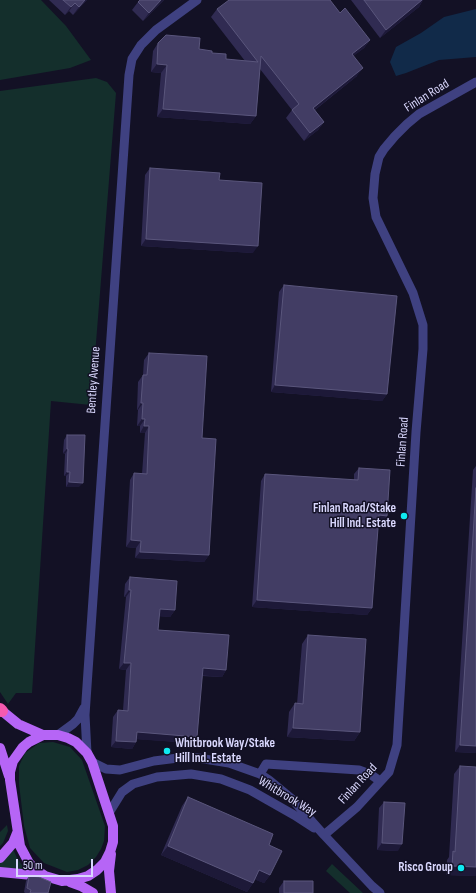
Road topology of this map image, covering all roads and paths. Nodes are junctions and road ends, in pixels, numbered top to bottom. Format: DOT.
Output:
graph roads {
  1 [pos="197,0"];
  2 [pos="476,82"];
  3 [pos="86,703"];
  4 [pos="1,710"];
  5 [pos="44,735"];
  6 [pos="58,735"];
  7 [pos="0,748"];
  8 [pos="90,758"];
  9 [pos="260,774"];
  10 [pos="10,780"];
  11 [pos="380,781"];
  12 [pos="109,813"];
  13 [pos="17,833"];
  14 [pos="324,835"];
  15 [pos="113,842"];
  16 [pos="0,858"];
  17 [pos="0,872"];
  18 [pos="45,876"];
  19 [pos="68,881"];
  20 [pos="93,893"];
  21 [pos="111,893"];
  22 [pos="380,893"];
  1 -- 3 [label="street, Bentley Avenue"];
  2 -- 11 [label="street, Finlan Road"];
  3 -- 6 [label="street"];
  3 -- 8 [label="street, Bentley Avenue"];
  4 -- 5 [label="main road"];
  5 -- 6 [label="main road"];
  5 -- 10 [label="main road"];
  6 -- 8 [label="main road"];
  7 -- 10 [label="main road"];
  8 -- 9 [label="street, Whitbrook Way"];
  8 -- 12 [label="main road"];
  9 -- 11 [label="street"];
  9 -- 14 [label="street, Whitbrook Way"];
  10 -- 13 [label="main road"];
  11 -- 14 [label="street, Finlan Road"];
  12 -- 14 [label="street, Whitbrook Way"];
  12 -- 15 [label="main road"];
  13 -- 16 [label="main road"];
  13 -- 18 [label="main road"];
  14 -- 22 [label="street, Whitbrook Way"];
  15 -- 19 [label="main road"];
  15 -- 21 [label="main road"];
  17 -- 18 [label="main road"];
  18 -- 19 [label="main road"];
  19 -- 20 [label="main road"];
}
